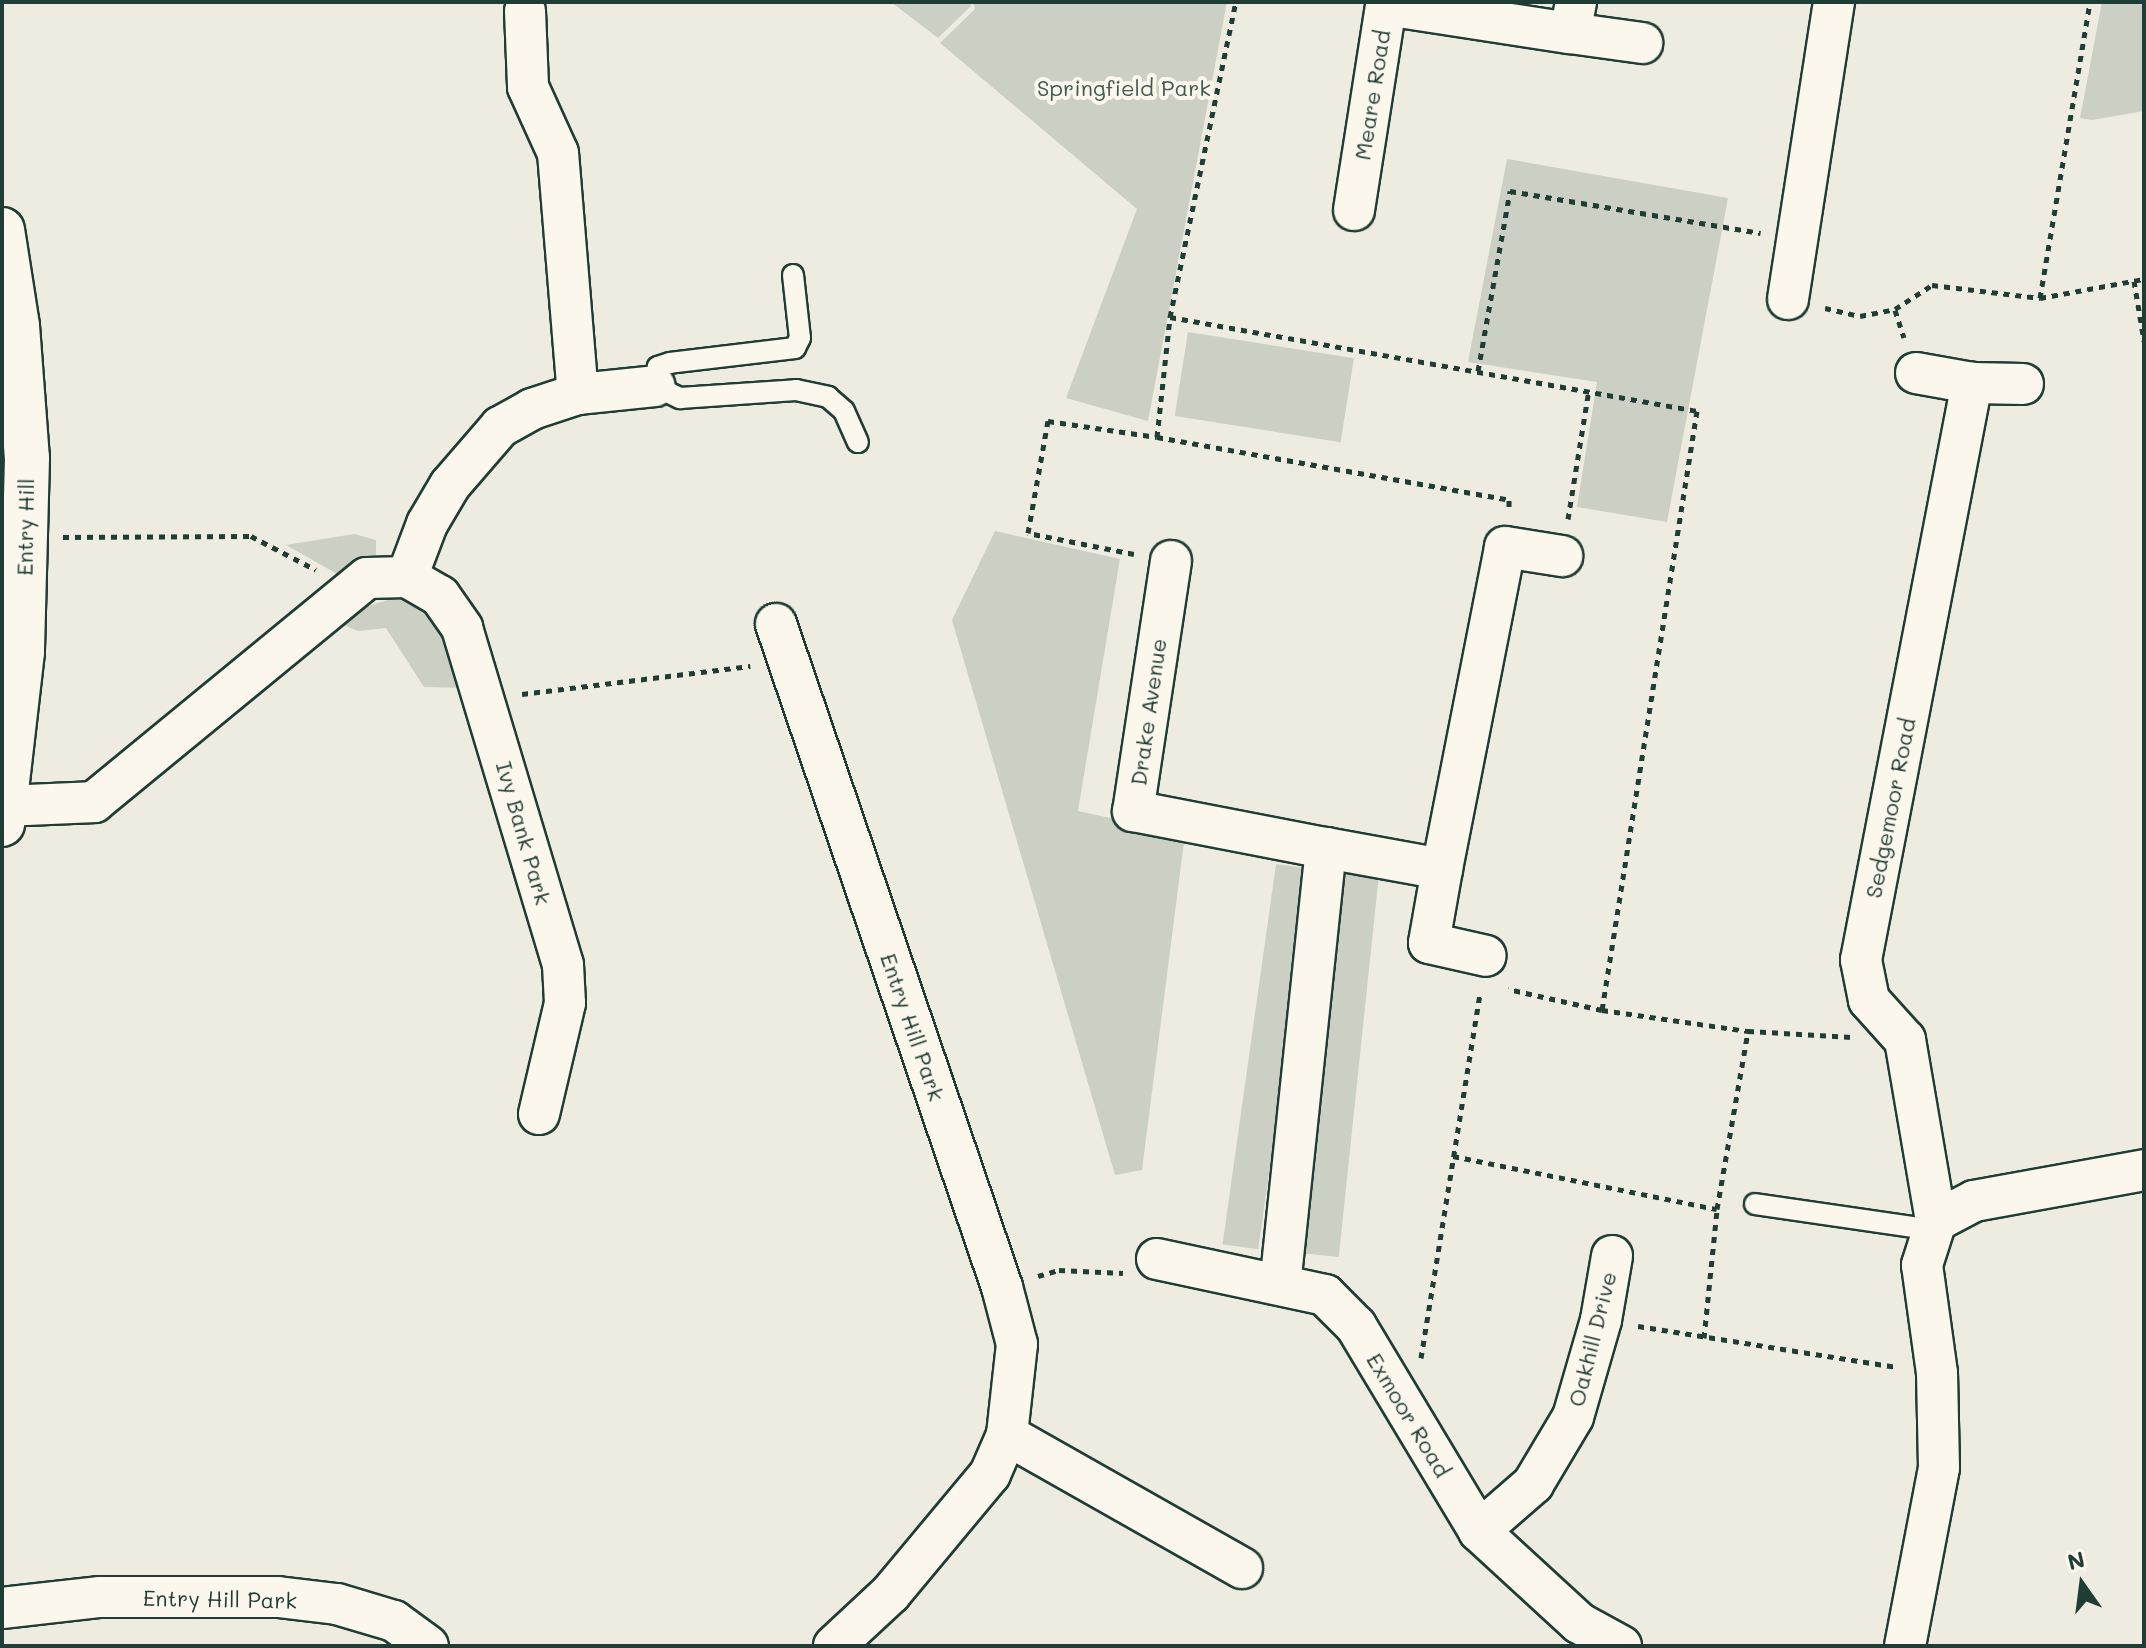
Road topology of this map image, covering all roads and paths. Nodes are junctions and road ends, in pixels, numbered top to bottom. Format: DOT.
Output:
graph roads {
  1 [pos="1236,2"];
  2 [pos="1834,2"];
  3 [pos="2090,2"];
  4 [pos="525,11"];
  5 [pos="1573,18"];
  6 [pos="1642,43"];
  7 [pos="1354,210"];
  8 [pos="2,230"];
  9 [pos="1796,240"];
  10 [pos="793,275"];
  11 [pos="2144,279"];
  12 [pos="2134,281"];
  13 [pos="2040,298"];
  14 [pos="1788,299"];
  15 [pos="2144,341"];
  16 [pos="1478,371"];
  17 [pos="1916,373"];
  18 [pos="1972,383"];
  19 [pos="2023,384"];
  20 [pos="655,386"];
  21 [pos="1589,390"];
  22 [pos="578,394"];
  23 [pos="1157,437"];
  24 [pos="858,442"];
  25 [pos="1505,547"];
  26 [pos="28,555"];
  27 [pos="1562,556"];
  28 [pos="1171,561"];
  29 [pos="407,577"];
  30 [pos="352,589"];
  31 [pos="781,643"];
  32 [pos="484,699"];
  33 [pos="3,815"];
  34 [pos="1326,848"];
  35 [pos="1442,869"];
  36 [pos="1486,956"];
  37 [pos="1602,1010"];
  38 [pos="1748,1031"];
  39 [pos="1905,1040"];
  40 [pos="539,1114"];
  41 [pos="1453,1156"];
  42 [pos="2144,1170"];
  43 [pos="1755,1204"];
  44 [pos="1717,1209"];
  45 [pos="1934,1226"];
  46 [pos="1612,1256"];
  47 [pos="1157,1259"];
  48 [pos="1034,1277"];
  49 [pos="1280,1283"];
  50 [pos="1601,1320"];
  51 [pos="1704,1338"];
  52 [pos="1937,1373"];
  53 [pos="1412,1415"];
  54 [pos="1007,1435"];
  55 [pos="1479,1531"];
  56 [pos="1242,1568"];
  57 [pos="2,1608"];
  58 [pos="1572,1634"];
  59 [pos="428,1646"];
  60 [pos="834,1646"];
  61 [pos="1621,1646"];
  62 [pos="1905,1646"];
  1 -- 23 [label="path"];
  2 -- 9 [label="street"];
  3 -- 13 [label="path"];
  4 -- 22 [label="street"];
  5 -- 6 [label="street"];
  5 -- 7 [label="street, Meare Road"];
  8 -- 26 [label="street, Entry Hill"];
  9 -- 14 [label="street"];
  9 -- 16 [label="path"];
  10 -- 20 [label="lane"];
  11 -- 12 [label="path"];
  12 -- 13 [label="path"];
  12 -- 15 [label="path"];
  13 -- 14 [label="path"];
  17 -- 18 [label="street"];
  18 -- 19 [label="street"];
  18 -- 39 [label="street, Sedgemoor Road"];
  20 -- 22 [label="street"];
  20 -- 24 [label="lane"];
  21 -- 27 [label="path"];
  22 -- 29 [label="street"];
  23 -- 25 [label="path"];
  23 -- 28 [label="path"];
  25 -- 27 [label="street"];
  25 -- 35 [label="street"];
  26 -- 30 [label="path"];
  26 -- 33 [label="street, Entry Hill"];
  28 -- 34 [label="street, Drake Avenue"];
  29 -- 30 [label="street"];
  29 -- 32 [label="street, Ivy Bank Park"];
  30 -- 33 [label="street"];
  31 -- 32 [label="path"];
  31 -- 54 [label="street, Entry Hill Park"];
  32 -- 40 [label="street, Ivy Bank Park"];
  34 -- 35 [label="street, Drake Avenue"];
  34 -- 49 [label="street"];
  35 -- 36 [label="street"];
  36 -- 41 [label="path"];
  37 -- 38 [label="path"];
  38 -- 39 [label="path"];
  38 -- 44 [label="path"];
  39 -- 45 [label="street"];
  41 -- 44 [label="path"];
  41 -- 53 [label="path"];
  42 -- 45 [label="street"];
  43 -- 45 [label="lane"];
  44 -- 51 [label="path"];
  45 -- 52 [label="street"];
  46 -- 50 [label="street, Oakhill Drive"];
  47 -- 48 [label="path"];
  47 -- 49 [label="street, Exmoor Road"];
  49 -- 53 [label="street, Exmoor Road"];
  50 -- 51 [label="path"];
  50 -- 55 [label="street, Oakhill Drive"];
  51 -- 52 [label="path"];
  52 -- 62 [label="street"];
  53 -- 55 [label="street, Exmoor Road"];
  54 -- 56 [label="street"];
  54 -- 60 [label="street, Entry Hill Park"];
  55 -- 58 [label="street, Exmoor Road"];
  57 -- 59 [label="street, Entry Hill Park"];
  58 -- 61 [label="street, Exmoor Road"];
}
